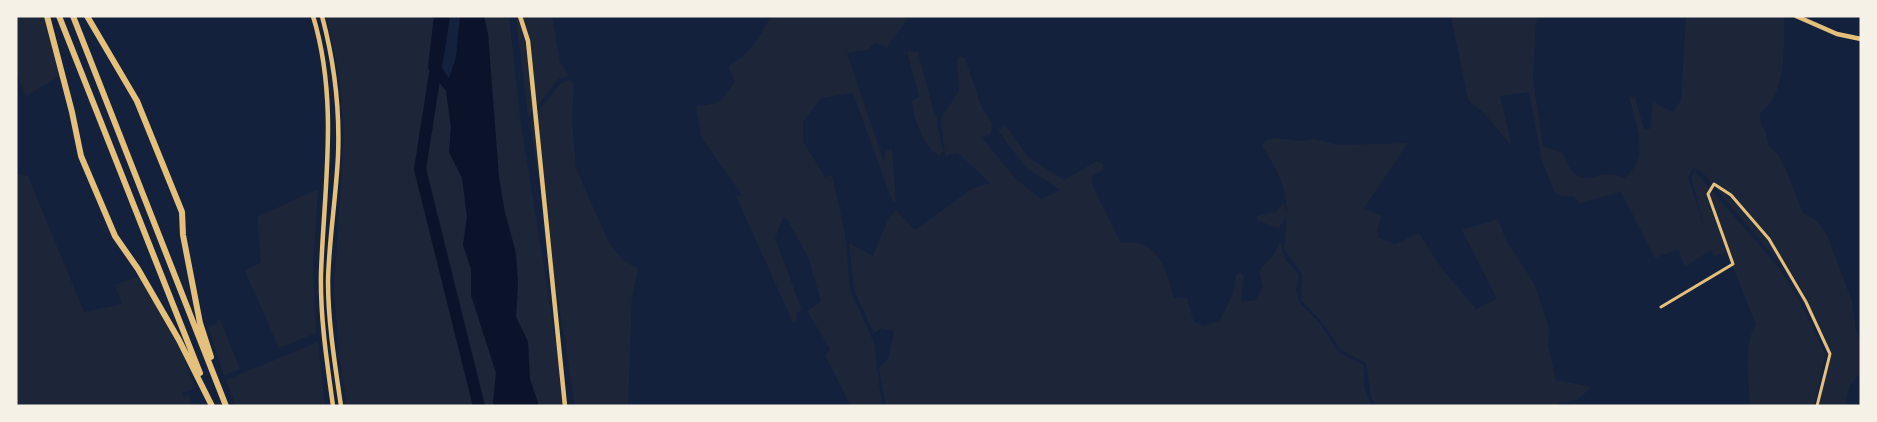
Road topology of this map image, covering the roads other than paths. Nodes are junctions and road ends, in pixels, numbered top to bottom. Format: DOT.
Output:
graph roads {
  1 [pos="47,16"];
  2 [pos="59,16"];
  3 [pos="73,16"];
  4 [pos="87,16"];
  5 [pos="313,16"];
  6 [pos="322,16"];
  7 [pos="520,16"];
  8 [pos="1796,16"];
  9 [pos="1861,39"];
  10 [pos="1661,307"];
  11 [pos="212,406"];
  12 [pos="226,406"];
  13 [pos="333,406"];
  14 [pos="341,406"];
  15 [pos="565,406"];
  16 [pos="1817,406"];
  1 -- 11 [label="highway"];
  2 -- 11 [label="highway"];
  3 -- 12 [label="highway"];
  4 -- 12 [label="highway"];
  5 -- 13 [label="street"];
  6 -- 14 [label="street"];
  7 -- 15 [label="street"];
  8 -- 9 [label="street"];
  10 -- 16 [label="street"];
}
